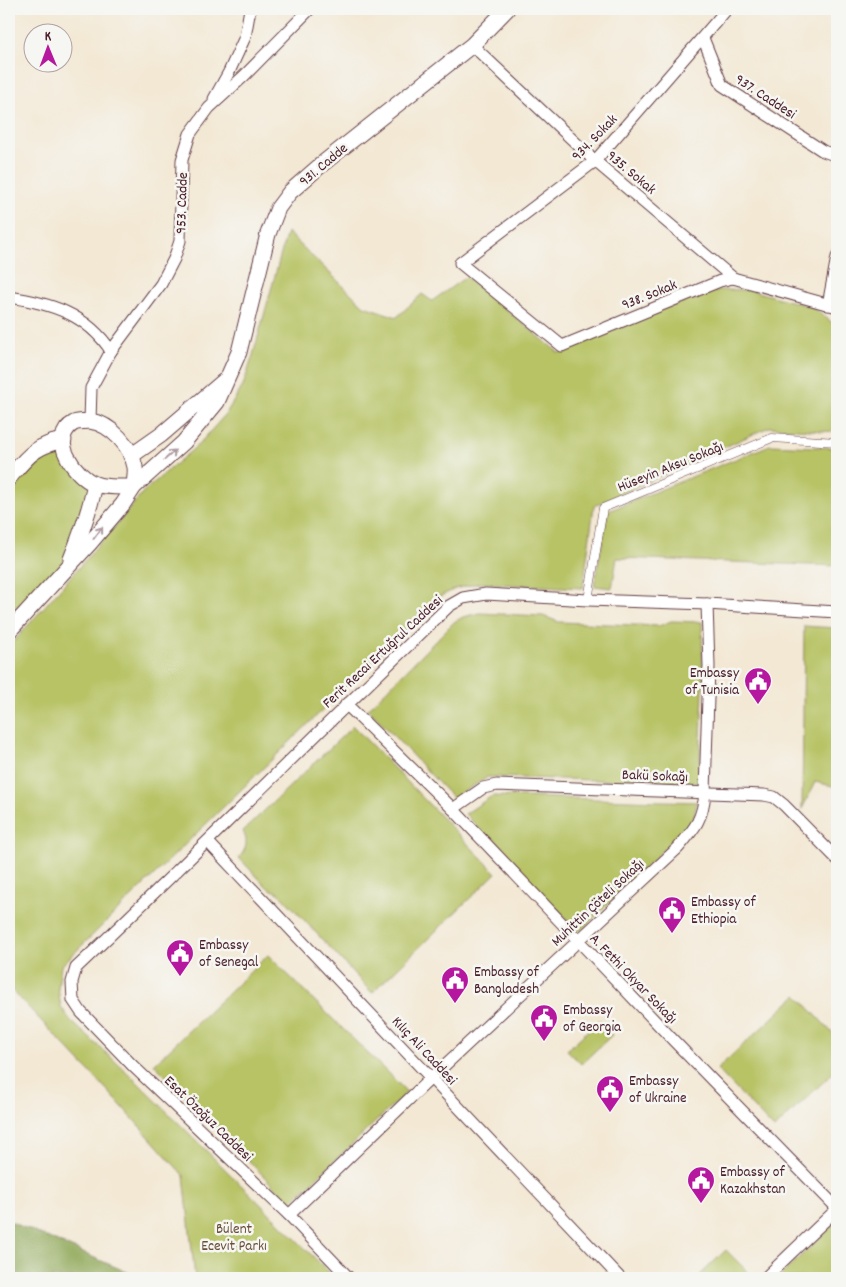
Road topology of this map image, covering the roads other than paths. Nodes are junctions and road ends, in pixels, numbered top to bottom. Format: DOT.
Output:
graph roads {
  1 [pos="250,9"];
  2 [pos="310,9"];
  3 [pos="507,9"];
  4 [pos="727,9"];
  5 [pos="703,38"];
  6 [pos="472,45"];
  7 [pos="209,108"];
  8 [pos="837,156"];
  9 [pos="595,161"];
  10 [pos="837,256"];
  11 [pos="460,263"];
  12 [pos="733,278"];
  13 [pos="9,297"];
  14 [pos="833,306"];
  15 [pos="110,351"];
  16 [pos="227,378"];
  17 [pos="90,421"];
  18 [pos="64,440"];
  19 [pos="837,442"];
  20 [pos="131,456"];
  21 [pos="9,478"];
  22 [pos="95,484"];
  23 [pos="134,487"];
  24 [pos="66,569"];
  25 [pos="588,600"];
  26 [pos="707,604"];
  27 [pos="837,612"];
  28 [pos="9,631"];
  29 [pos="346,704"];
  30 [pos="705,792"];
  31 [pos="453,809"];
  32 [pos="208,842"];
  33 [pos="837,859"];
  34 [pos="577,940"];
  35 [pos="76,968"];
  36 [pos="431,1078"];
  37 [pos="837,1208"];
  38 [pos="289,1214"];
  39 [pos="349,1278"];
  40 [pos="620,1278"];
  41 [pos="765,1278"];
  1 -- 7 [label="street"];
  2 -- 7 [label="street, 953. Cadde"];
  3 -- 6 [label="main road, 931. Cadde"];
  4 -- 5 [label="street, 934. Sokak"];
  5 -- 8 [label="street, 937. Caddesi"];
  5 -- 9 [label="street, 934. Sokak"];
  6 -- 9 [label="street, 935. Sokak"];
  6 -- 16 [label="main road, 931. Cadde"];
  7 -- 15 [label="street, 953. Cadde"];
  9 -- 11 [label="street, 934. Sokak"];
  9 -- 12 [label="street, 935. Sokak"];
  10 -- 14 [label="street"];
  11 -- 12 [label="street, 938. Sokak"];
  12 -- 14 [label="street"];
  13 -- 15 [label="street"];
  15 -- 17 [label="street, 953. Cadde"];
  16 -- 20 [label="main road, 931. Cadde"];
  23 -- 16 [label="main road, 931. Cadde, one-way"];
  17 -- 18 [label="main road"];
  17 -- 20 [label="main road"];
  18 -- 21 [label="main road"];
  18 -- 22 [label="main road"];
  19 -- 25 [label="street, Hüseyin Aksu Sokağı"];
  20 -- 23 [label="main road"];
  22 -- 23 [label="main road"];
  22 -- 24 [label="main road"];
  24 -- 23 [label="main road, 931. Cadde, one-way"];
  24 -- 28 [label="main road, 931. Cadde"];
  25 -- 26 [label="street, Ferit Recai Ertuğrul Caddesi"];
  25 -- 29 [label="street, Ferit Recai Ertuğrul Caddesi"];
  26 -- 27 [label="street, Ferit Recai Ertuğrul Caddesi"];
  26 -- 30 [label="street, Muhittin Çöteli Sokağı"];
  29 -- 31 [label="street, A. Fethi Okyar Sokağı"];
  29 -- 32 [label="street, Ferit Recai Ertuğrul Caddesi"];
  30 -- 31 [label="street, Bakü Sokağı"];
  30 -- 33 [label="street, Bakü Sokağı"];
  30 -- 34 [label="street, Muhittin Çöteli Sokağı"];
  31 -- 34 [label="street, A. Fethi Okyar Sokağı"];
  32 -- 35 [label="street, Ferit Recai Ertuğrul Caddesi"];
  32 -- 36 [label="street, Kılıç Ali Caddesi"];
  34 -- 36 [label="street, Muhittin Çöteli Sokağı"];
  34 -- 37 [label="street, A. Fethi Okyar Sokağı"];
  35 -- 38 [label="street, Esat Özoğuz Caddesi"];
  36 -- 38 [label="street, Muhittin Çöteli Sokağı"];
  36 -- 40 [label="street, Kılıç Ali Caddesi"];
  37 -- 41 [label="street"];
  38 -- 39 [label="street, Esat Özoğuz Caddesi"];
}
